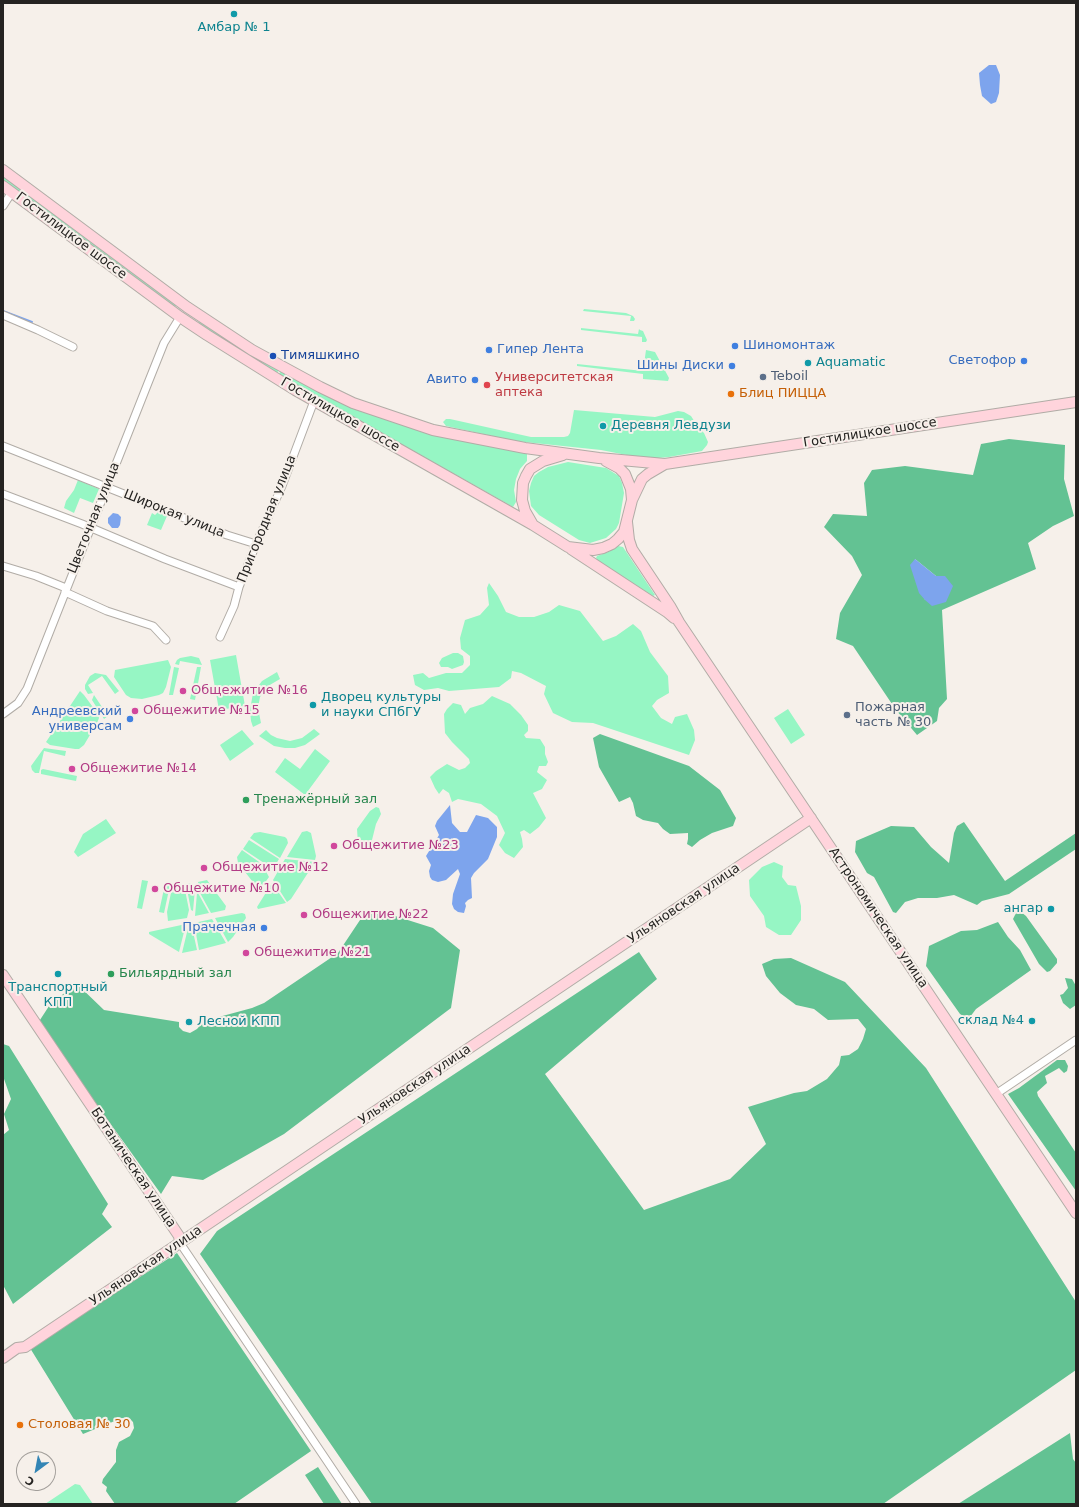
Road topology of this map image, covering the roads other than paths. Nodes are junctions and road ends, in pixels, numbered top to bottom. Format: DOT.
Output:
graph roads {
  1 [pos="3,170"];
  2 [pos="3,186"];
  3 [pos="12,192"];
  4 [pos="3,206"];
  5 [pos="188,307"];
  6 [pos="3,315"];
  7 [pos="180,317"];
  8 [pos="73,347"];
  9 [pos="314,401"];
  10 [pos="1076,402"];
  11 [pos="3,446"];
  12 [pos="568,454"];
  13 [pos="599,458"];
  14 [pos="665,464"];
  15 [pos="107,488"];
  16 [pos="3,494"];
  17 [pos="632,500"];
  18 [pos="627,522"];
  19 [pos="533,525"];
  20 [pos="90,529"];
  21 [pos="256,544"];
  22 [pos="568,547"];
  23 [pos="3,566"];
  24 [pos="240,587"];
  25 [pos="65,590"];
  26 [pos="679,622"];
  27 [pos="220,637"];
  28 [pos="166,640"];
  29 [pos="3,714"];
  30 [pos="809,816"];
  31 [pos="3,975"];
  32 [pos="3,987"];
  33 [pos="1076,1040"];
  34 [pos="996,1094"];
  35 [pos="1076,1213"];
  36 [pos="177,1239"];
  37 [pos="3,1358"];
  38 [pos="356,1504"];
  1 -- 5 [label="main road, Гостилицкое шоссе"];
  2 -- 3 [label="main road, Гостилицкое шоссе"];
  3 -- 4 [label="street"];
  3 -- 7 [label="main road, Гостилицкое шоссе"];
  5 -- 7 [label="main road"];
  5 -- 12 [label="main road, Гостилицкое шоссе"];
  6 -- 8 [label="street"];
  7 -- 9 [label="main road, Гостилицкое шоссе"];
  7 -- 15 [label="street, Цветочная улица"];
  9 -- 19 [label="main road, Гостилицкое шоссе"];
  9 -- 21 [label="street, Пригородная улица"];
  10 -- 14 [label="main road, Гостилицкое шоссе"];
  11 -- 15 [label="street, Широкая улица"];
  12 -- 13 [label="main road, Гостилицкое шоссе"];
  12 -- 19 [label="main road"];
  13 -- 14 [label="main road, Гостилицкое шоссе"];
  13 -- 17 [label="main road"];
  14 -- 17 [label="main road, Гостилицкое шоссе"];
  15 -- 20 [label="street, Цветочная улица"];
  15 -- 21 [label="street, Широкая улица"];
  16 -- 20 [label="street"];
  17 -- 18 [label="main road, Гостилицкое шоссе"];
  18 -- 22 [label="main road, Гостилицкое шоссе"];
  18 -- 26 [label="main road, Астрономическая улица"];
  19 -- 22 [label="main road, Гостилицкое шоссе"];
  20 -- 24 [label="street"];
  20 -- 25 [label="street, Цветочная улица"];
  21 -- 24 [label="street, Пригородная улица"];
  22 -- 26 [label="main road, Астрономическая улица"];
  23 -- 25 [label="street"];
  24 -- 27 [label="street, Пригородная улица"];
  25 -- 28 [label="street"];
  25 -- 29 [label="street, Цветочная улица"];
  26 -- 30 [label="main road, Астрономическая улица"];
  30 -- 34 [label="main road, Астрономическая улица"];
  30 -- 36 [label="main road, Ульяновская улица"];
  31 -- 36 [label="main road, Ботаническая улица"];
  32 -- 36 [label="main road, Ботаническая улица"];
  33 -- 34 [label="street"];
  34 -- 35 [label="main road, Астрономическая улица"];
  36 -- 37 [label="main road, Ульяновская улица"];
  36 -- 38 [label="street"];
}
